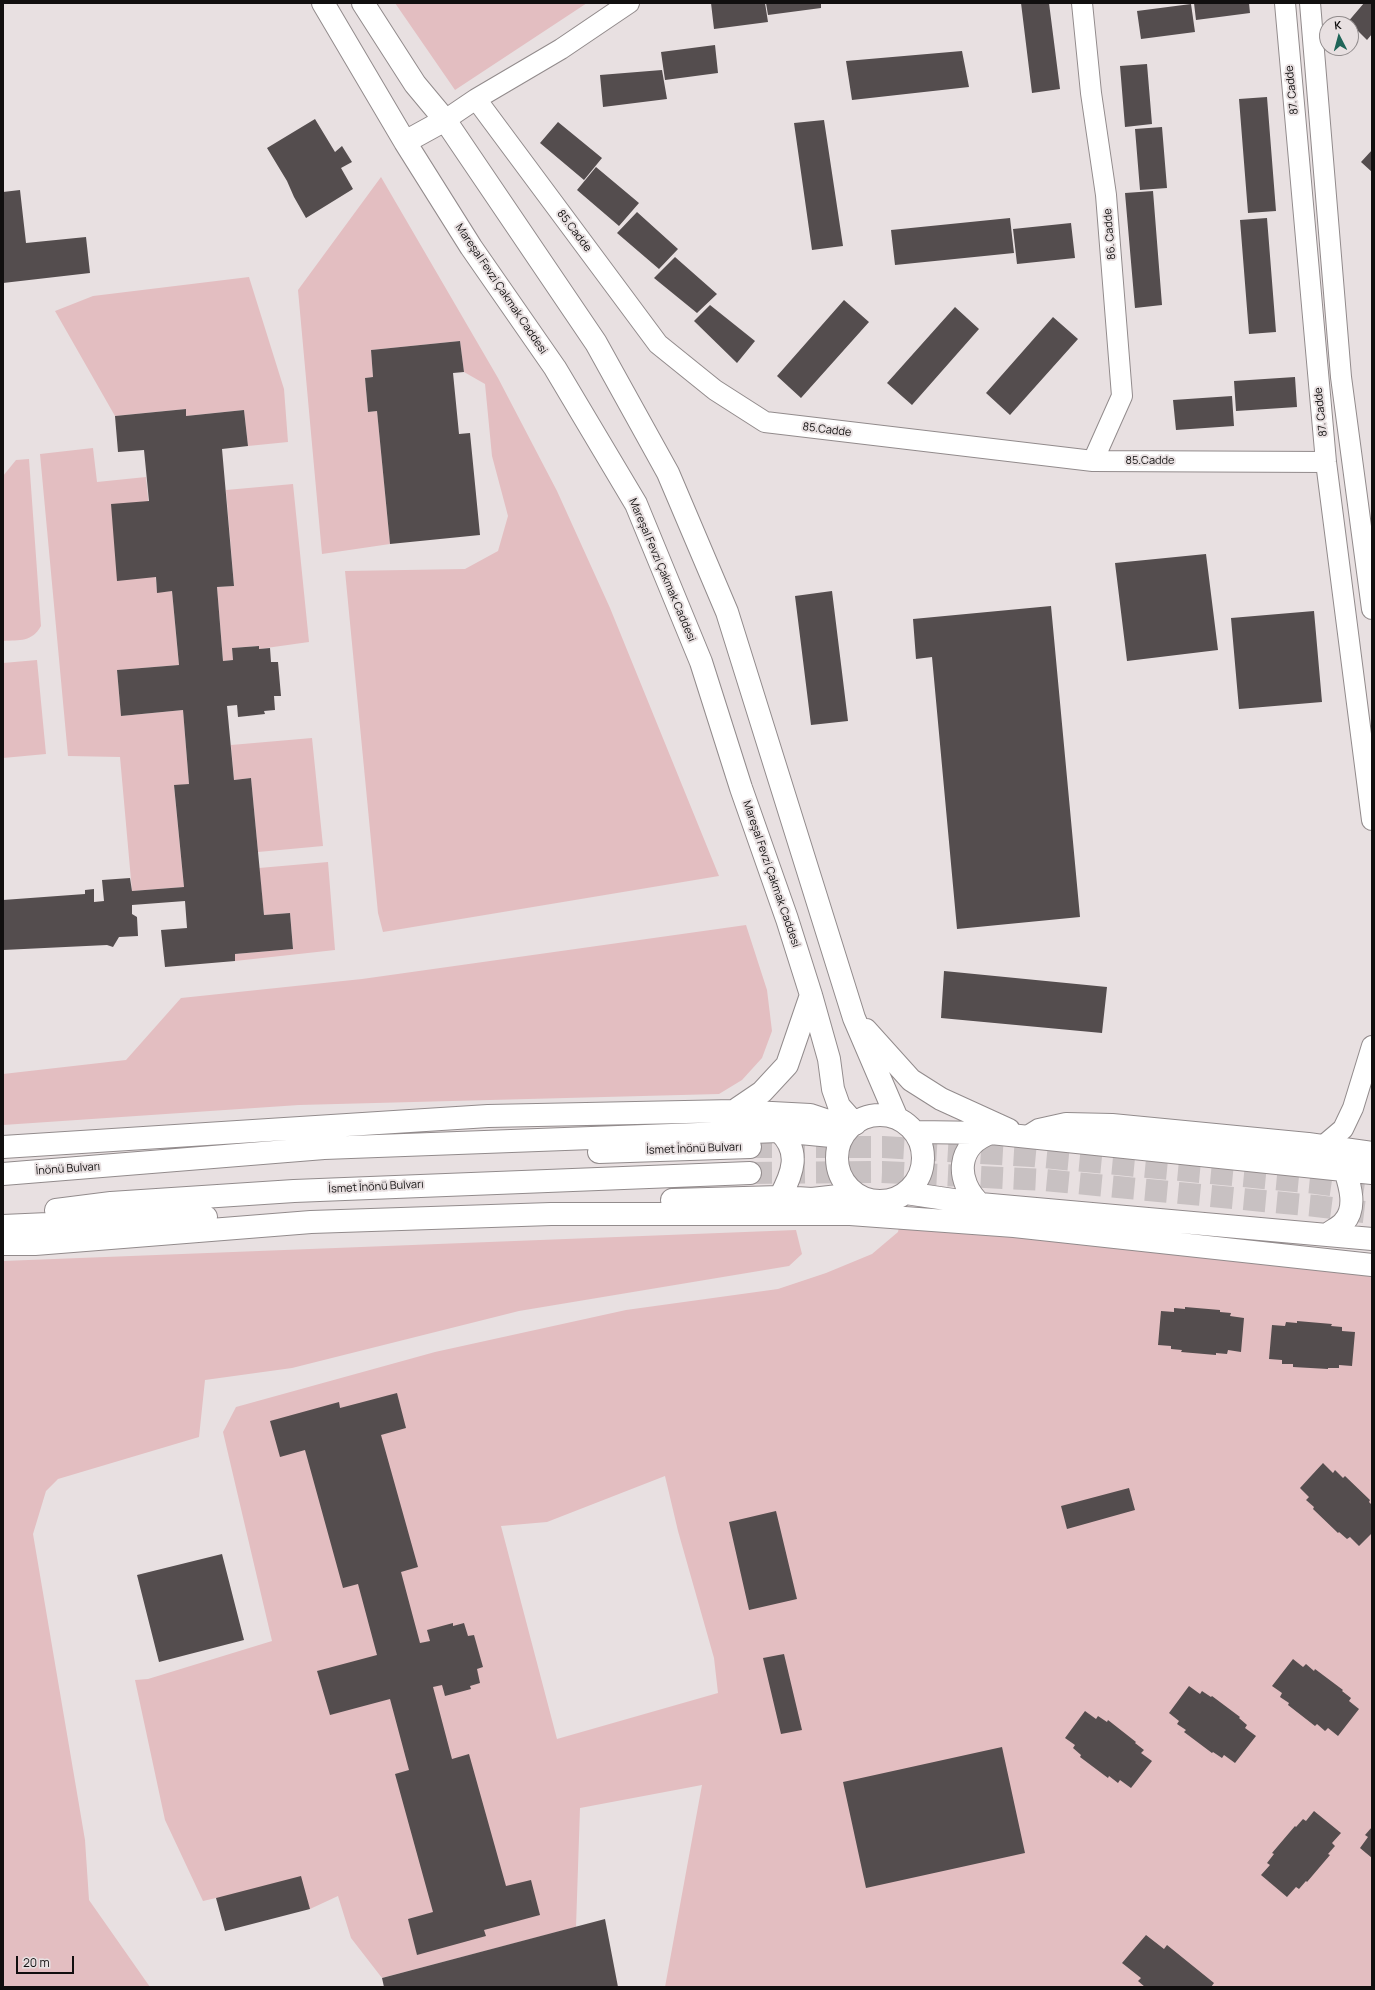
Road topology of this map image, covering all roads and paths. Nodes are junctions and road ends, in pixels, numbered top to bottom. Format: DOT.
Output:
graph roads {
  1 [pos="323,3"];
  2 [pos="363,3"];
  3 [pos="629,3"];
  4 [pos="1082,3"];
  5 [pos="1284,3"];
  6 [pos="1310,3"];
  7 [pos="476,99"];
  8 [pos="445,120"];
  9 [pos="405,142"];
  10 [pos="1093,461"];
  11 [pos="1326,462"];
  12 [pos="1345,601"];
  13 [pos="1372,605"];
  14 [pos="1372,820"];
  15 [pos="811,995"];
  16 [pos="854,1018"];
  17 [pos="1372,1046"];
  18 [pos="734,1111"];
  19 [pos="896,1116"];
  20 [pos="849,1130"];
  21 [pos="779,1131"];
  22 [pos="915,1132"];
  23 [pos="991,1134"];
  24 [pos="1027,1138"];
  25 [pos="1323,1146"];
  26 [pos="3,1147"];
  27 [pos="750,1147"];
  28 [pos="1372,1152"];
  29 [pos="134,1164"];
  30 [pos="1345,1170"];
  31 [pos="750,1173"];
  32 [pos="1372,1173"];
  33 [pos="3,1174"];
  34 [pos="906,1193"];
  35 [pos="856,1194"];
  36 [pos="780,1197"];
  37 [pos="980,1204"];
  38 [pos="3,1217"];
  39 [pos="3,1226"];
  40 [pos="1328,1234"];
  41 [pos="1372,1239"];
  42 [pos="3,1244"];
  43 [pos="1372,1266"];
  1 -- 9 [label="main road, Mareşal Fevzi Çakmak Caddesi"];
  2 -- 8 [label="main road"];
  3 -- 7 [label="street"];
  4 -- 10 [label="street, 86. Cadde"];
  5 -- 11 [label="street, 87. Cadde"];
  6 -- 13 [label="street"];
  7 -- 8 [label="street"];
  7 -- 10 [label="street, 85.Cadde"];
  8 -- 9 [label="main road"];
  8 -- 16 [label="main road"];
  9 -- 15 [label="main road, Mareşal Fevzi Çakmak Caddesi"];
  10 -- 11 [label="street, 85.Cadde"];
  11 -- 12 [label="street, 87. Cadde"];
  12 -- 13 [label="street"];
  12 -- 14 [label="street, 87. Cadde"];
  15 -- 18 [label="main road"];
  15 -- 20 [label="main road, Mareşal Fevzi Çakmak Caddesi"];
  16 -- 19 [label="main road"];
  16 -- 24 [label="main road"];
  17 -- 25 [label="street"];
  18 -- 20 [label="main road"];
  18 -- 26 [label="main road"];
  19 -- 20 [label="main road"];
  19 -- 22 [label="main road"];
  20 -- 21 [label="main road"];
  20 -- 35 [label="main road"];
  21 -- 29 [label="main road"];
  21 -- 36 [label="main road"];
  22 -- 23 [label="main road"];
  22 -- 34 [label="main road"];
  23 -- 24 [label="main road"];
  23 -- 37 [label="main road"];
  24 -- 25 [label="main road"];
  24 -- 30 [label="main road"];
  25 -- 28 [label="main road"];
  27 -- 29 [label="main road, İsmet İnönü Bulvarı"];
  29 -- 33 [label="main road, İnönü Bulvarı"];
  30 -- 32 [label="main road"];
  30 -- 40 [label="main road"];
  31 -- 38 [label="main road, İsmet İnönü Bulvarı"];
  34 -- 35 [label="main road"];
  34 -- 37 [label="main road"];
  35 -- 36 [label="main road"];
  36 -- 39 [label="main road"];
  37 -- 40 [label="main road"];
  40 -- 41 [label="main road"];
  42 -- 43 [label="main road"];
}
